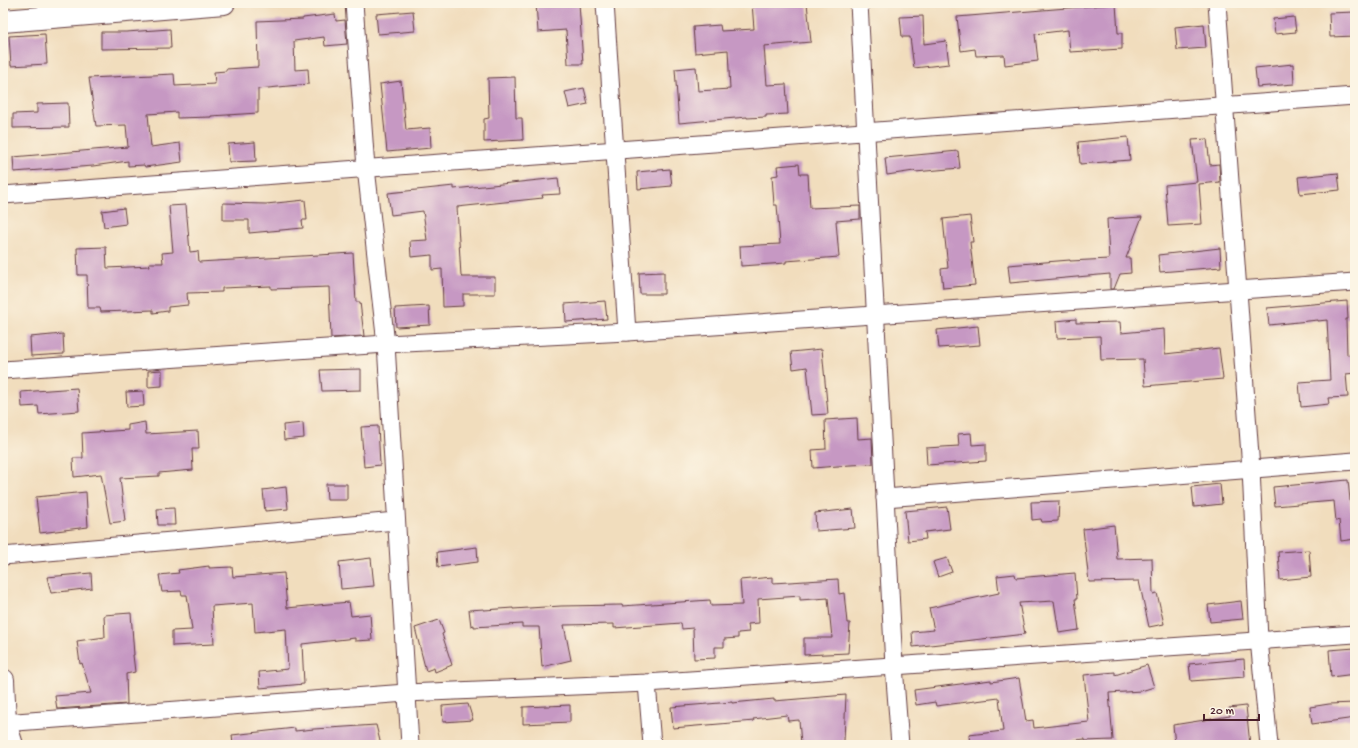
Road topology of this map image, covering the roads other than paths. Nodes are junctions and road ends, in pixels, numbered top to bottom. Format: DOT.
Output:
graph roads {
  1 [pos="224,3"];
  2 [pos="354,3"];
  3 [pos="606,3"];
  4 [pos="859,3"];
  5 [pos="1217,3"];
  6 [pos="3,21"];
  7 [pos="1355,96"];
  8 [pos="1224,105"];
  9 [pos="865,132"];
  10 [pos="615,150"];
  11 [pos="366,168"];
  12 [pos="3,194"];
  13 [pos="1355,282"];
  14 [pos="1238,290"];
  15 [pos="875,315"];
  16 [pos="627,332"];
  17 [pos="386,344"];
  18 [pos="3,370"];
  19 [pos="1355,461"];
  20 [pos="1251,469"];
  21 [pos="885,498"];
  22 [pos="396,521"];
  23 [pos="3,556"];
  24 [pos="1355,634"];
  25 [pos="1259,640"];
  26 [pos="894,666"];
  27 [pos="3,680"];
  28 [pos="647,683"];
  29 [pos="406,693"];
  30 [pos="4,725"];
  31 [pos="12,745"];
  32 [pos="410,745"];
  33 [pos="652,745"];
  34 [pos="900,745"];
  35 [pos="1269,745"];
  1 -- 6 [label="street"];
  2 -- 11 [label="street"];
  3 -- 10 [label="street"];
  4 -- 9 [label="street"];
  5 -- 8 [label="street"];
  7 -- 8 [label="street"];
  8 -- 9 [label="street"];
  8 -- 14 [label="street"];
  9 -- 10 [label="street"];
  9 -- 15 [label="street"];
  10 -- 11 [label="street"];
  10 -- 16 [label="street"];
  11 -- 12 [label="street"];
  11 -- 17 [label="street"];
  13 -- 14 [label="street"];
  14 -- 15 [label="street"];
  14 -- 20 [label="street"];
  15 -- 16 [label="street"];
  15 -- 21 [label="street"];
  16 -- 17 [label="street"];
  17 -- 18 [label="street"];
  17 -- 22 [label="street"];
  19 -- 20 [label="street"];
  20 -- 21 [label="street"];
  20 -- 25 [label="street"];
  21 -- 26 [label="street"];
  22 -- 23 [label="street"];
  22 -- 29 [label="street"];
  24 -- 25 [label="street"];
  25 -- 26 [label="street"];
  25 -- 35 [label="street"];
  26 -- 28 [label="street"];
  26 -- 34 [label="street"];
  27 -- 30 [label="street"];
  28 -- 29 [label="street"];
  28 -- 33 [label="street"];
  29 -- 30 [label="street"];
  29 -- 32 [label="street"];
  30 -- 31 [label="street"];
}
